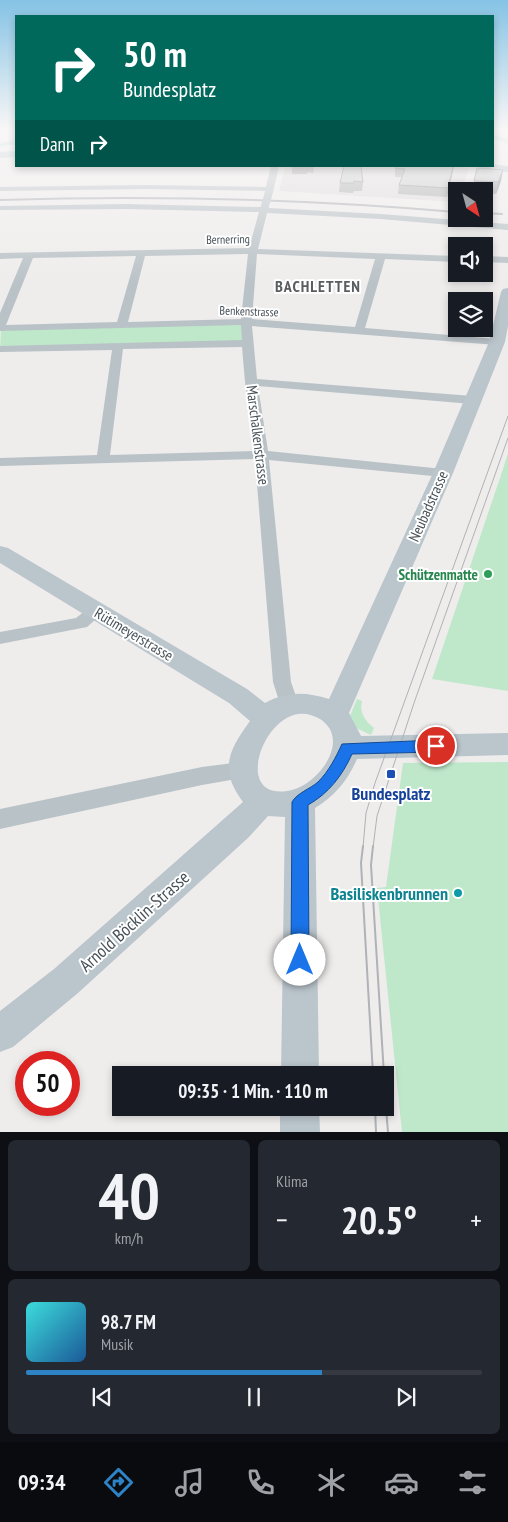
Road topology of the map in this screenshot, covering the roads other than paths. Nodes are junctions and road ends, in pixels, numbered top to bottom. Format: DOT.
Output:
graph roads {
  1 [pos="272,180"];
  2 [pos="0,189"];
  3 [pos="270,191"];
  4 [pos="0,208"];
  5 [pos="265,208"];
  6 [pos="508,227"];
  7 [pos="253,251"];
  8 [pos="141,254"];
  9 [pos="0,256"];
  10 [pos="29,256"];
  11 [pos="381,256"];
  12 [pos="448,259"];
  13 [pos="493,259"];
  14 [pos="508,260"];
  15 [pos="508,292"];
  16 [pos="246,322"];
  17 [pos="122,325"];
  18 [pos="0,327"];
  19 [pos="359,332"];
  20 [pos="497,342"];
  21 [pos="248,343"];
  22 [pos="118,346"];
  23 [pos="0,349"];
  24 [pos="251,382"];
  25 [pos="472,400"];
  26 [pos="262,455"];
  27 [pos="103,460"];
  28 [pos="0,462"];
  29 [pos="443,473"];
  30 [pos="0,553"];
  31 [pos="96,611"];
  32 [pos="0,638"];
  33 [pos="289,705"];
  34 [pos="334,715"];
  35 [pos="266,719"];
  36 [pos="508,744"];
  37 [pos="347,748"];
  38 [pos="241,771"];
  39 [pos="262,802"];
  40 [pos="300,802"];
  41 [pos="0,819"];
  42 [pos="0,1034"];
  43 [pos="300,1066"];
  44 [pos="300,1116"];
  45 [pos="300,1132"];
  1 -- 3 [label="street, Marschalkenstrasse"];
  2 -- 3 [label="street"];
  3 -- 5 [label="street, Marschalkenstrasse, bridge"];
  4 -- 5 [label="street"];
  5 -- 6 [label="street"];
  5 -- 7 [label="street, Marschalkenstrasse"];
  7 -- 8 [label="street, Bernerring"];
  7 -- 11 [label="street, Bernerring"];
  7 -- 16 [label="street, Marschalkenstrasse"];
  8 -- 10 [label="street, Bernerring"];
  8 -- 17 [label="street"];
  9 -- 10 [label="street, Bernerring"];
  10 -- 18 [label="street"];
  11 -- 12 [label="street, Bernerring"];
  11 -- 19 [label="street"];
  13 -- 14 [label="street"];
  15 -- 20 [label="street, Neubadstrasse"];
  16 -- 17 [label="street, Benkenstrasse"];
  16 -- 19 [label="street, Benkenstrasse"];
  16 -- 21 [label="street, Marschalkenstrasse"];
  17 -- 18 [label="street, Benkenstrasse"];
  19 -- 20 [label="street, Benkenstrasse"];
  20 -- 25 [label="street, Neubadstrasse"];
  21 -- 22 [label="street"];
  21 -- 24 [label="street, Marschalkenstrasse"];
  22 -- 23 [label="street"];
  22 -- 27 [label="street"];
  24 -- 25 [label="street"];
  24 -- 26 [label="street, Marschalkenstrasse"];
  25 -- 29 [label="street, Neubadstrasse"];
  26 -- 27 [label="street"];
  26 -- 29 [label="street"];
  26 -- 33 [label="street, Marschalkenstrasse"];
  27 -- 28 [label="street"];
  29 -- 34 [label="street, Neubadstrasse"];
  30 -- 31 [label="street, Rütimeyerstrasse"];
  31 -- 32 [label="street"];
  31 -- 35 [label="street, Rütimeyerstrasse"];
  33 -- 34 [label="street"];
  33 -- 35 [label="street"];
  34 -- 37 [label="street"];
  35 -- 38 [label="street"];
  36 -- 37 [label="street"];
  37 -- 40 [label="street"];
  38 -- 39 [label="street"];
  38 -- 41 [label="street"];
  39 -- 40 [label="street"];
  39 -- 42 [label="street, Arnold Böcklin-Strasse"];
  40 -- 43 [label="street"];
  44 -- 45 [label="street"];
}
